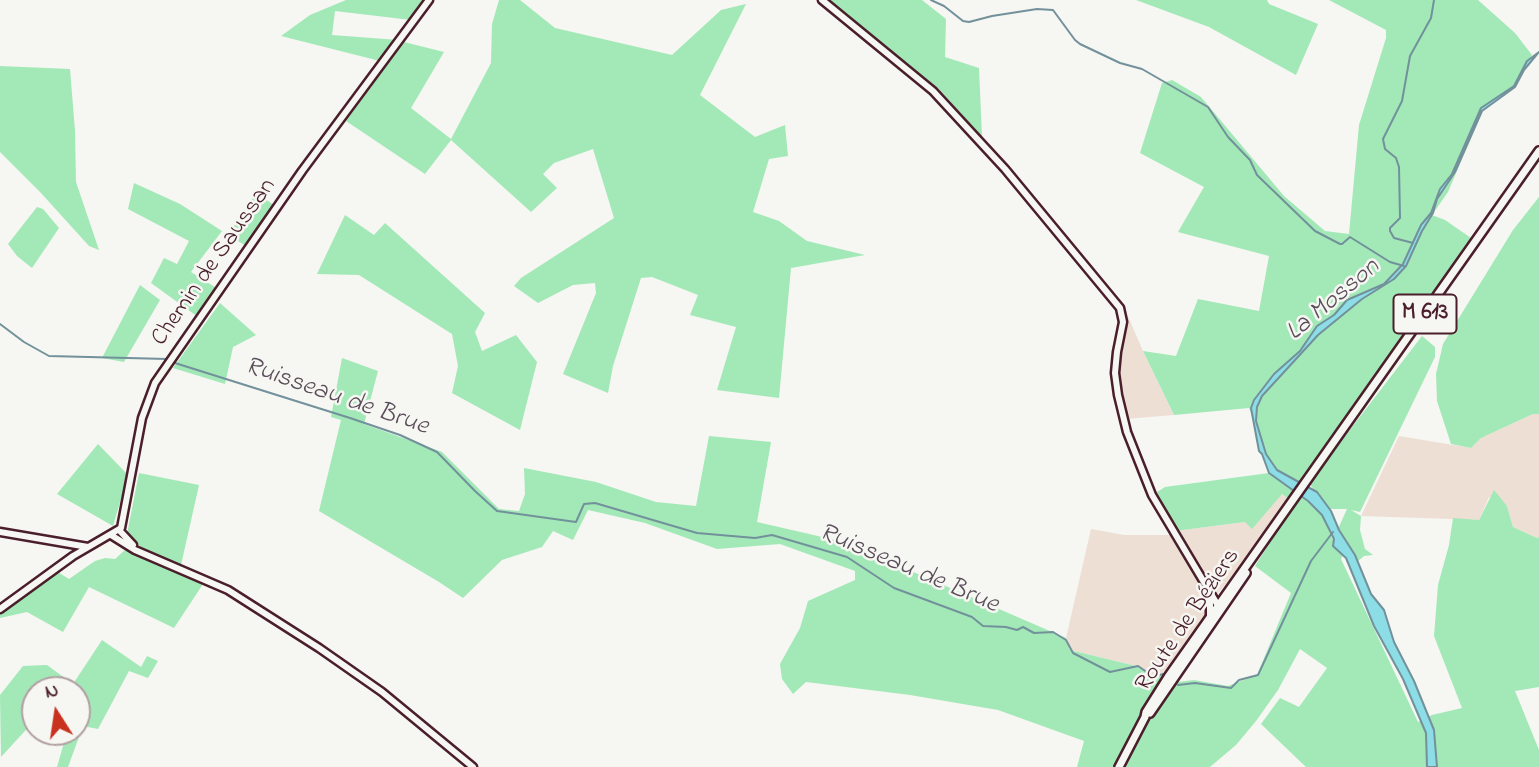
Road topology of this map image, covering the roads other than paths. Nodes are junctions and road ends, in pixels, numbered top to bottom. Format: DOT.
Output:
graph roads {
  1 [pos="429,0"];
  2 [pos="822,0"];
  3 [pos="1539,151"];
  4 [pos="119,530"];
  5 [pos="0,532"];
  6 [pos="111,535"];
  7 [pos="1264,542"];
  8 [pos="82,547"];
  9 [pos="73,555"];
  10 [pos="150,555"];
  11 [pos="1203,583"];
  12 [pos="1233,583"];
  13 [pos="1216,607"];
  14 [pos="0,609"];
  15 [pos="1145,717"];
  16 [pos="472,767"];
  17 [pos="1119,767"];
  1 -- 4 [label="street, Chemin de Saussan"];
  2 -- 11 [label="street"];
  3 -- 7 [label="main road, Route de Béziers / M 613"];
  4 -- 6 [label="street"];
  4 -- 10 [label="street"];
  5 -- 8 [label="street"];
  6 -- 8 [label="street"];
  6 -- 10 [label="street"];
  7 -- 12 [label="main road, Route de Béziers / M 613"];
  7 -- 13 [label="main road, Route de Béziers / M 613"];
  8 -- 9 [label="street"];
  8 -- 9 [label="street"];
  9 -- 14 [label="street"];
  10 -- 16 [label="street"];
  11 -- 12 [label="street"];
  11 -- 13 [label="street"];
  12 -- 13 [label="main road, Route de Béziers / M 613"];
  13 -- 15 [label="main road, Route de Béziers / M 613"];
  13 -- 15 [label="main road, Route de Béziers / M 613"];
  15 -- 17 [label="main road, M 613"];
}
